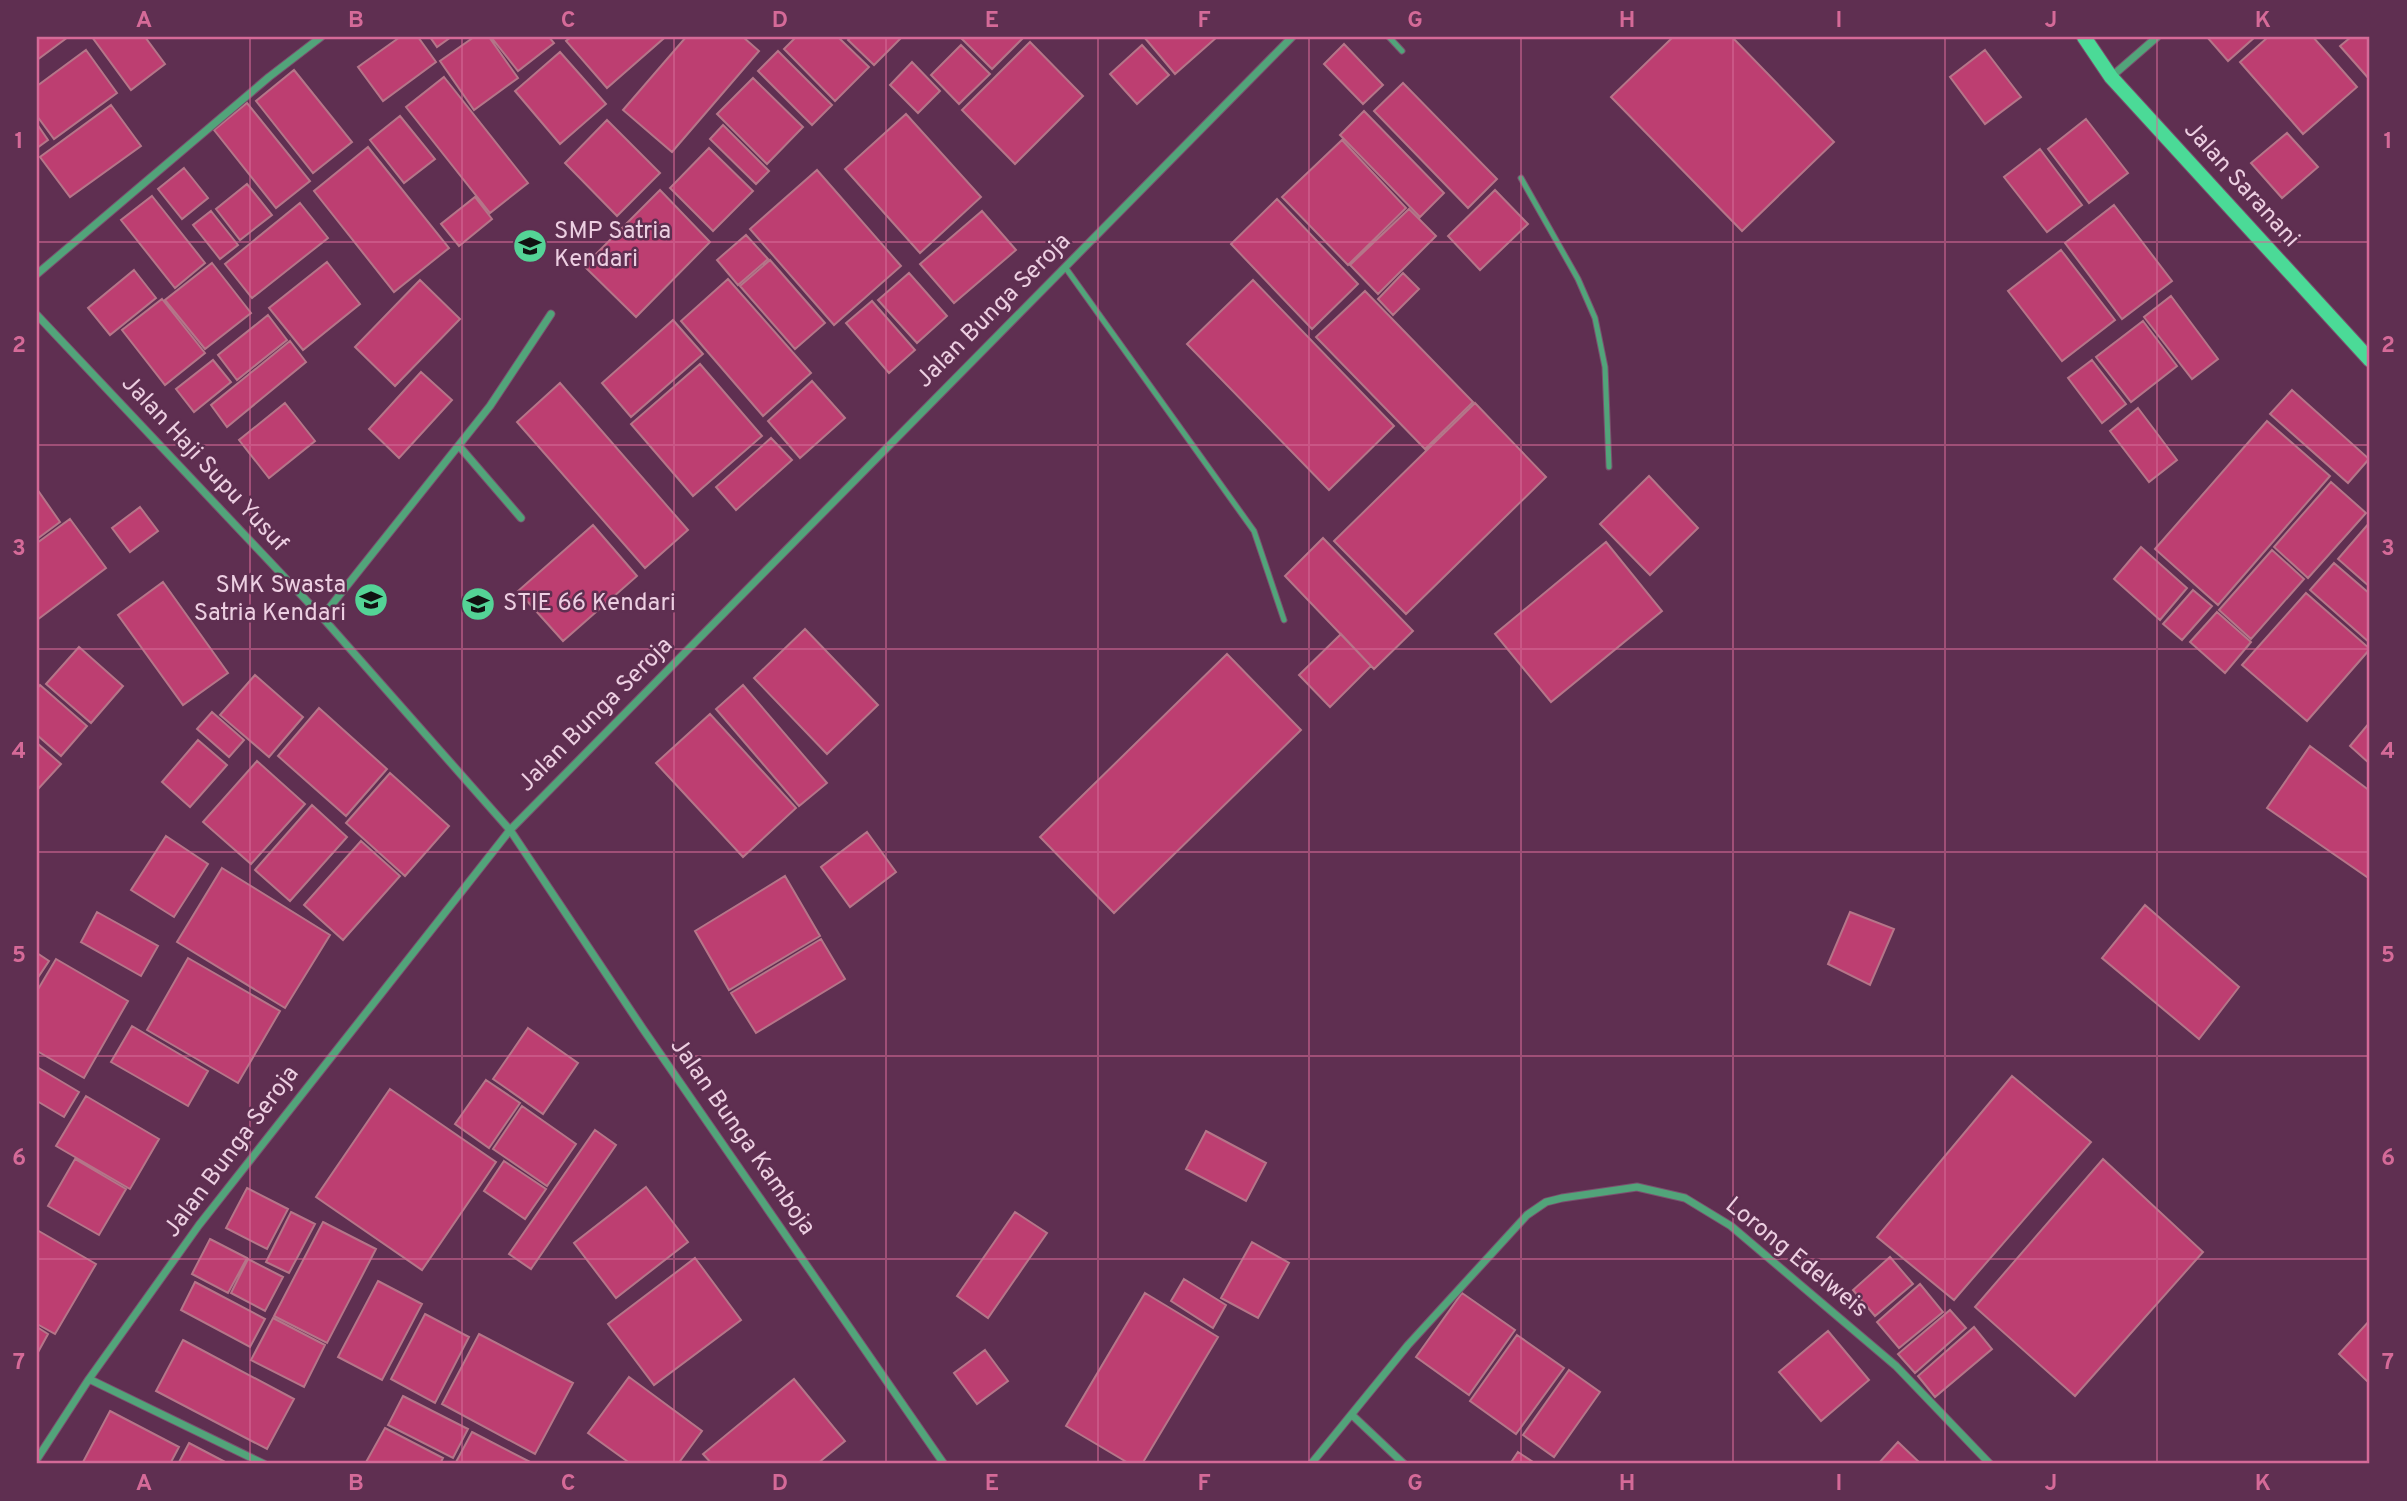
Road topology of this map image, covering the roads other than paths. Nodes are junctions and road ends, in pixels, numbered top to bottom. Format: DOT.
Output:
graph roads {
  1 [pos="321,37"];
  2 [pos="1292,37"];
  3 [pos="1389,37"];
  4 [pos="2084,37"];
  5 [pos="2157,37"];
  6 [pos="1402,51"];
  7 [pos="2111,77"];
  8 [pos="1521,178"];
  9 [pos="1065,267"];
  10 [pos="37,274"];
  11 [pos="551,314"];
  12 [pos="37,315"];
  13 [pos="2370,360"];
  14 [pos="459,446"];
  15 [pos="1609,467"];
  16 [pos="521,518"];
  17 [pos="322,617"];
  18 [pos="1284,620"];
  19 [pos="510,830"];
  20 [pos="89,1379"];
  21 [pos="1352,1415"];
  22 [pos="37,1459"];
  23 [pos="264,1464"];
  24 [pos="944,1464"];
  25 [pos="1311,1464"];
  26 [pos="1404,1464"];
  27 [pos="1990,1464"];
  1 -- 10 [label="street"];
  2 -- 9 [label="street, Jalan Bunga Seroja"];
  3 -- 6 [label="lane"];
  4 -- 7 [label="street, Jalan Saranani"];
  5 -- 7 [label="street"];
  7 -- 13 [label="street, Jalan Saranani"];
  8 -- 15 [label="lane"];
  9 -- 18 [label="lane"];
  9 -- 19 [label="street, Jalan Bunga Seroja"];
  11 -- 14 [label="street"];
  12 -- 17 [label="street, Jalan Haji Supu Yusuf"];
  14 -- 16 [label="street"];
  14 -- 17 [label="street"];
  17 -- 19 [label="street, Jalan Haji Supu Yusuf"];
  19 -- 20 [label="street, Jalan Bunga Seroja"];
  19 -- 24 [label="street, Jalan Bunga Kamboja"];
  20 -- 22 [label="street, Jalan Bunga Seroja"];
  20 -- 23 [label="street"];
  21 -- 25 [label="street, Lorong Edelweis"];
  21 -- 26 [label="street"];
  21 -- 27 [label="street, Lorong Edelweis"];
}
